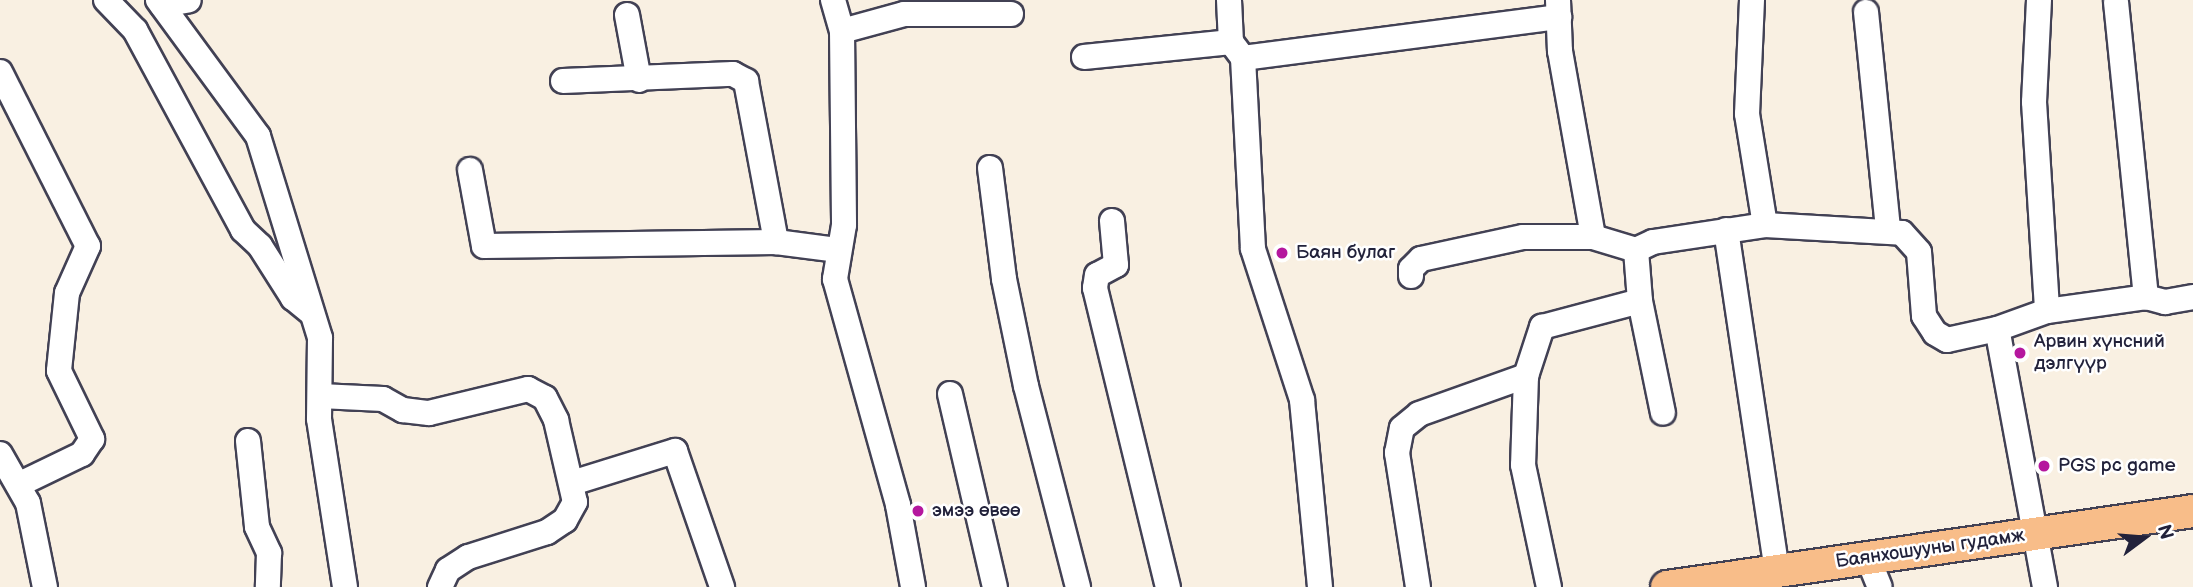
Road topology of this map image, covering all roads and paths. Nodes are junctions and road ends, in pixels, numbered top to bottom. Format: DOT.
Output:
graph roads {
  1 [pos="106,0"];
  2 [pos="190,0"];
  3 [pos="833,0"];
  4 [pos="1229,0"];
  5 [pos="1752,0"];
  6 [pos="2039,0"];
  7 [pos="2116,2"];
  8 [pos="160,3"];
  9 [pos="1559,9"];
  10 [pos="1866,12"];
  11 [pos="1011,14"];
  12 [pos="627,15"];
  13 [pos="842,31"];
  14 [pos="1237,50"];
  15 [pos="1084,57"];
  16 [pos="0,72"];
  17 [pos="639,80"];
  18 [pos="563,81"];
  19 [pos="10,111"];
  20 [pos="990,168"];
  21 [pos="470,170"];
  22 [pos="1112,221"];
  23 [pos="1765,225"];
  24 [pos="1726,230"];
  25 [pos="1888,230"];
  26 [pos="1593,237"];
  27 [pos="776,242"];
  28 [pos="838,250"];
  29 [pos="1636,250"];
  30 [pos="1411,276"];
  31 [pos="2147,297"];
  32 [pos="2193,297"];
  33 [pos="1640,301"];
  34 [pos="2048,311"];
  35 [pos="313,314"];
  36 [pos="1997,329"];
  37 [pos="1527,376"];
  38 [pos="950,394"];
  39 [pos="320,396"];
  40 [pos="1663,413"];
  41 [pos="248,440"];
  42 [pos="0,454"];
  43 [pos="572,483"];
  44 [pos="20,484"];
  45 [pos="2193,511"];
  46 [pos="2033,534"];
  47 [pos="1868,558"];
  48 [pos="1777,571"];
  49 [pos="1736,582"];
  50 [pos="45,587"];
  51 [pos="268,587"];
  52 [pos="345,587"];
  53 [pos="440,587"];
  54 [pos="722,587"];
  55 [pos="913,587"];
  56 [pos="995,587"];
  57 [pos="1078,587"];
  58 [pos="1168,587"];
  59 [pos="1320,587"];
  60 [pos="1419,587"];
  61 [pos="1549,587"];
  62 [pos="1667,587"];
  63 [pos="1880,587"];
  64 [pos="2045,587"];
  1 -- 35 [label="street"];
  2 -- 8 [label="street"];
  3 -- 13 [label="street"];
  4 -- 14 [label="street"];
  5 -- 23 [label="street"];
  6 -- 34 [label="street"];
  7 -- 31 [label="street"];
  8 -- 35 [label="street"];
  9 -- 14 [label="street"];
  9 -- 26 [label="street"];
  10 -- 25 [label="street"];
  11 -- 13 [label="street"];
  12 -- 17 [label="street"];
  13 -- 28 [label="street"];
  14 -- 15 [label="street"];
  14 -- 59 [label="street"];
  16 -- 19 [label="street"];
  17 -- 18 [label="street"];
  17 -- 27 [label="street"];
  19 -- 44 [label="street"];
  20 -- 57 [label="street"];
  21 -- 27 [label="street"];
  22 -- 58 [label="street"];
  23 -- 24 [label="street"];
  23 -- 25 [label="street"];
  24 -- 29 [label="street"];
  24 -- 48 [label="street"];
  25 -- 36 [label="street"];
  26 -- 29 [label="street"];
  26 -- 30 [label="street"];
  27 -- 28 [label="street"];
  28 -- 55 [label="street"];
  29 -- 33 [label="street"];
  31 -- 32 [label="street"];
  31 -- 34 [label="street"];
  33 -- 37 [label="street"];
  33 -- 40 [label="street"];
  34 -- 36 [label="street"];
  35 -- 39 [label="street"];
  36 -- 46 [label="street"];
  37 -- 60 [label="street"];
  37 -- 61 [label="street"];
  38 -- 56 [label="street"];
  39 -- 43 [label="street"];
  39 -- 52 [label="street"];
  41 -- 51 [label="street"];
  42 -- 44 [label="street"];
  43 -- 53 [label="street"];
  43 -- 54 [label="street"];
  44 -- 50 [label="street"];
  45 -- 46 [label="main road, Баянхошууны гудамж"];
  46 -- 47 [label="main road, Баянхошууны гудамж"];
  46 -- 64 [label="street"];
  47 -- 48 [label="main road, Баянхошууны гудамж"];
  47 -- 63 [label="street"];
  48 -- 49 [label="main road, Баянхошууны гудамж"];
  49 -- 62 [label="main road, Баянхошууны гудамж"];
}
